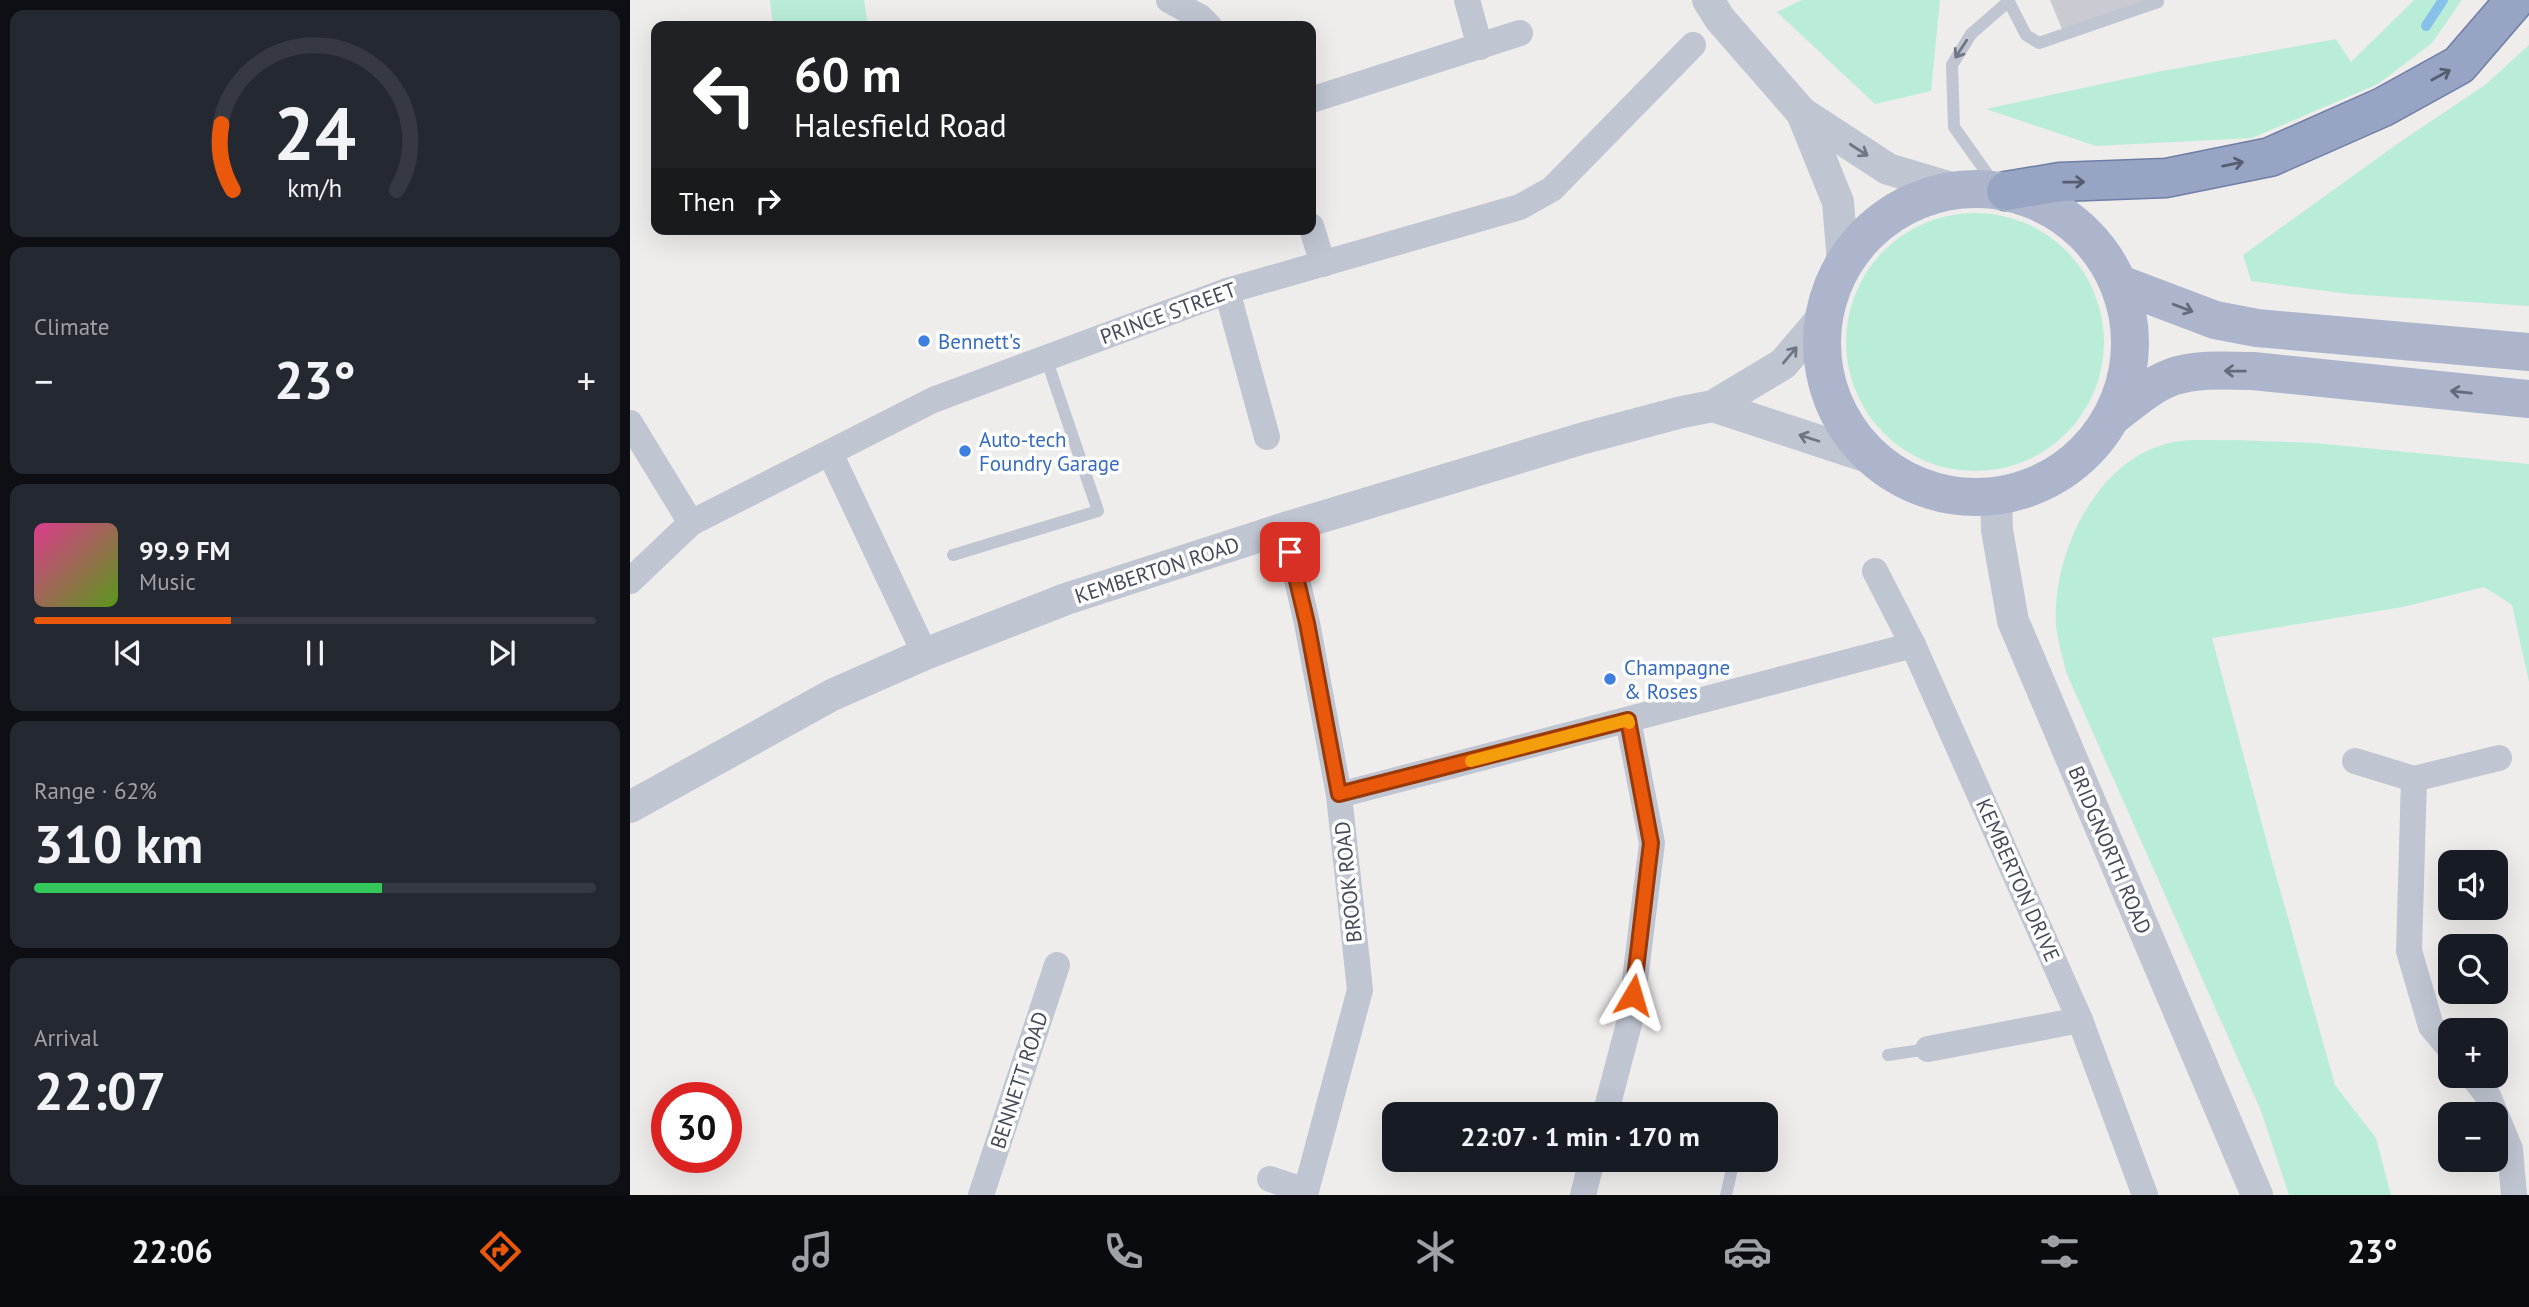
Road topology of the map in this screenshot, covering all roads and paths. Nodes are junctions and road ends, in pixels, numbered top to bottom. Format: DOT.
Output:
graph roads {
  1 [pos="1169,0"];
  2 [pos="1466,0"];
  3 [pos="1708,0"];
  4 [pos="2515,0"];
  5 [pos="2009,1"];
  6 [pos="2158,2"];
  7 [pos="1208,14"];
  8 [pos="1520,33"];
  9 [pos="1693,45"];
  10 [pos="1480,47"];
  11 [pos="1316,98"];
  12 [pos="1801,113"];
  13 [pos="1955,189"];
  14 [pos="2002,190"];
  15 [pos="1314,235"];
  16 [pos="1843,263"];
  17 [pos="1323,264"];
  18 [pos="2120,284"];
  19 [pos="1227,291"];
  20 [pos="1824,316"];
  21 [pos="2529,352"];
  22 [pos="1046,358"];
  23 [pos="2529,399"];
  24 [pos="1713,406"];
  25 [pos="2113,416"];
  26 [pos="630,423"];
  27 [pos="1267,437"];
  28 [pos="830,453"];
  29 [pos="1874,459"];
  30 [pos="1996,496"];
  31 [pos="691,523"];
  32 [pos="1285,528"];
  33 [pos="953,555"];
  34 [pos="1875,571"];
  35 [pos="630,581"];
  36 [pos="1913,645"];
  37 [pos="925,654"];
  38 [pos="1628,720"];
  39 [pos="2499,758"];
  40 [pos="2355,761"];
  41 [pos="2414,779"];
  42 [pos="1339,794"];
  43 [pos="630,807"];
  44 [pos="1057,965"];
  45 [pos="2080,1020"];
  46 [pos="2438,1034"];
  47 [pos="1928,1049"];
  48 [pos="1888,1055"];
  49 [pos="2482,1088"];
  50 [pos="1608,1102"];
  51 [pos="1589,1172"];
  52 [pos="1731,1172"];
  53 [pos="1269,1180"];
  54 [pos="1311,1193"];
  55 [pos="981,1195"];
  56 [pos="1583,1195"];
  57 [pos="1726,1195"];
  58 [pos="2145,1195"];
  59 [pos="2257,1195"];
  60 [pos="2514,1195"];
  1 -- 7 [label="street"];
  2 -- 10 [label="street"];
  3 -- 12 [label="street"];
  14 -- 4 [label="highway, one-way"];
  5 -- 6 [label="lane"];
  5 -- 14 [label="lane, one-way"];
  8 -- 10 [label="street"];
  9 -- 17 [label="street, PRINCE STREET"];
  10 -- 11 [label="street"];
  12 -- 13 [label="street, one-way"];
  12 -- 16 [label="street"];
  13 -- 14 [label="main road"];
  13 -- 16 [label="main road"];
  14 -- 18 [label="main road"];
  15 -- 17 [label="street"];
  16 -- 20 [label="main road"];
  17 -- 19 [label="street, PRINCE STREET"];
  18 -- 21 [label="main road, one-way"];
  18 -- 25 [label="main road"];
  19 -- 22 [label="street, PRINCE STREET"];
  19 -- 27 [label="street"];
  24 -- 20 [label="street, KEMBERTON ROAD, one-way"];
  20 -- 29 [label="main road"];
  22 -- 28 [label="street, PRINCE STREET"];
  22 -- 33 [label="lane"];
  23 -- 25 [label="main road, one-way"];
  29 -- 24 [label="street, one-way"];
  24 -- 32 [label="street, KEMBERTON ROAD"];
  25 -- 30 [label="main road"];
  26 -- 31 [label="street"];
  28 -- 31 [label="street, PRINCE STREET"];
  28 -- 37 [label="street"];
  29 -- 30 [label="main road"];
  30 -- 59 [label="street, BRIDGNORTH ROAD"];
  31 -- 35 [label="street, PRINCE STREET"];
  32 -- 37 [label="street, KEMBERTON ROAD"];
  32 -- 42 [label="street, BROOK ROAD"];
  34 -- 36 [label="street, KEMBERTON DRIVE"];
  36 -- 38 [label="street"];
  36 -- 45 [label="street, KEMBERTON DRIVE"];
  37 -- 43 [label="street, KEMBERTON ROAD"];
  38 -- 42 [label="street"];
  38 -- 50 [label="street"];
  39 -- 41 [label="street"];
  40 -- 41 [label="street"];
  41 -- 46 [label="street"];
  42 -- 54 [label="street, BROOK ROAD"];
  44 -- 55 [label="street, BENNETT ROAD"];
  45 -- 47 [label="street"];
  45 -- 58 [label="street, KEMBERTON DRIVE"];
  47 -- 48 [label="lane"];
  49 -- 60 [label="street"];
  51 -- 56 [label="street"];
  52 -- 57 [label="lane"];
  53 -- 54 [label="street, BROOK ROAD"];
}
